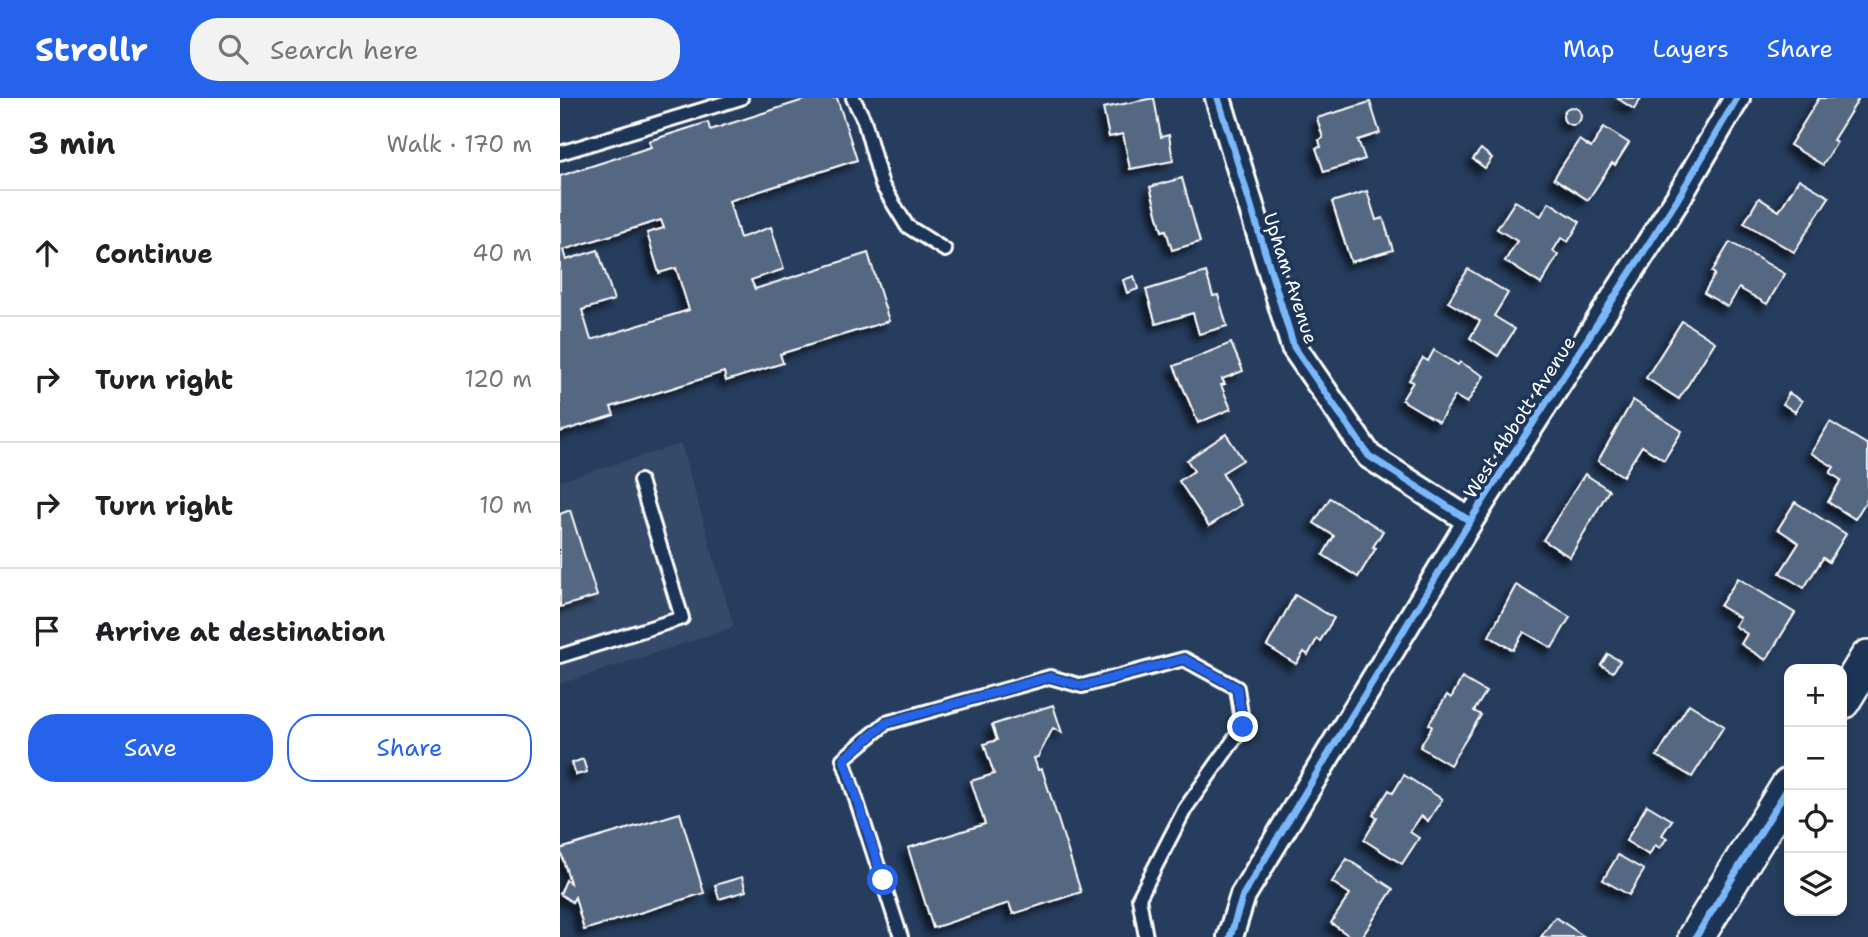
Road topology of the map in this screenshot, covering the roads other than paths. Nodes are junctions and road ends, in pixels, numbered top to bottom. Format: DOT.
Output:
graph roads {
  1 [pos="741,98"];
  2 [pos="853,98"];
  3 [pos="1218,98"];
  4 [pos="1737,98"];
  5 [pos="560,153"];
  6 [pos="945,250"];
  7 [pos="640,481"];
  8 [pos="1470,521"];
  9 [pos="560,656"];
  10 [pos="1868,658"];
  11 [pos="1847,693"];
  12 [pos="1787,790"];
  13 [pos="901,937"];
  14 [pos="1146,937"];
  15 [pos="1230,937"];
  16 [pos="1696,937"];
  1 -- 5 [label="lane"];
  2 -- 6 [label="lane"];
  3 -- 8 [label="street, Upham Avenue"];
  4 -- 8 [label="street, West Abbott Avenue"];
  7 -- 9 [label="lane"];
  8 -- 15 [label="street, West Abbott Avenue"];
  10 -- 11 [label="street"];
  12 -- 16 [label="street"];
  13 -- 14 [label="lane"];
}
